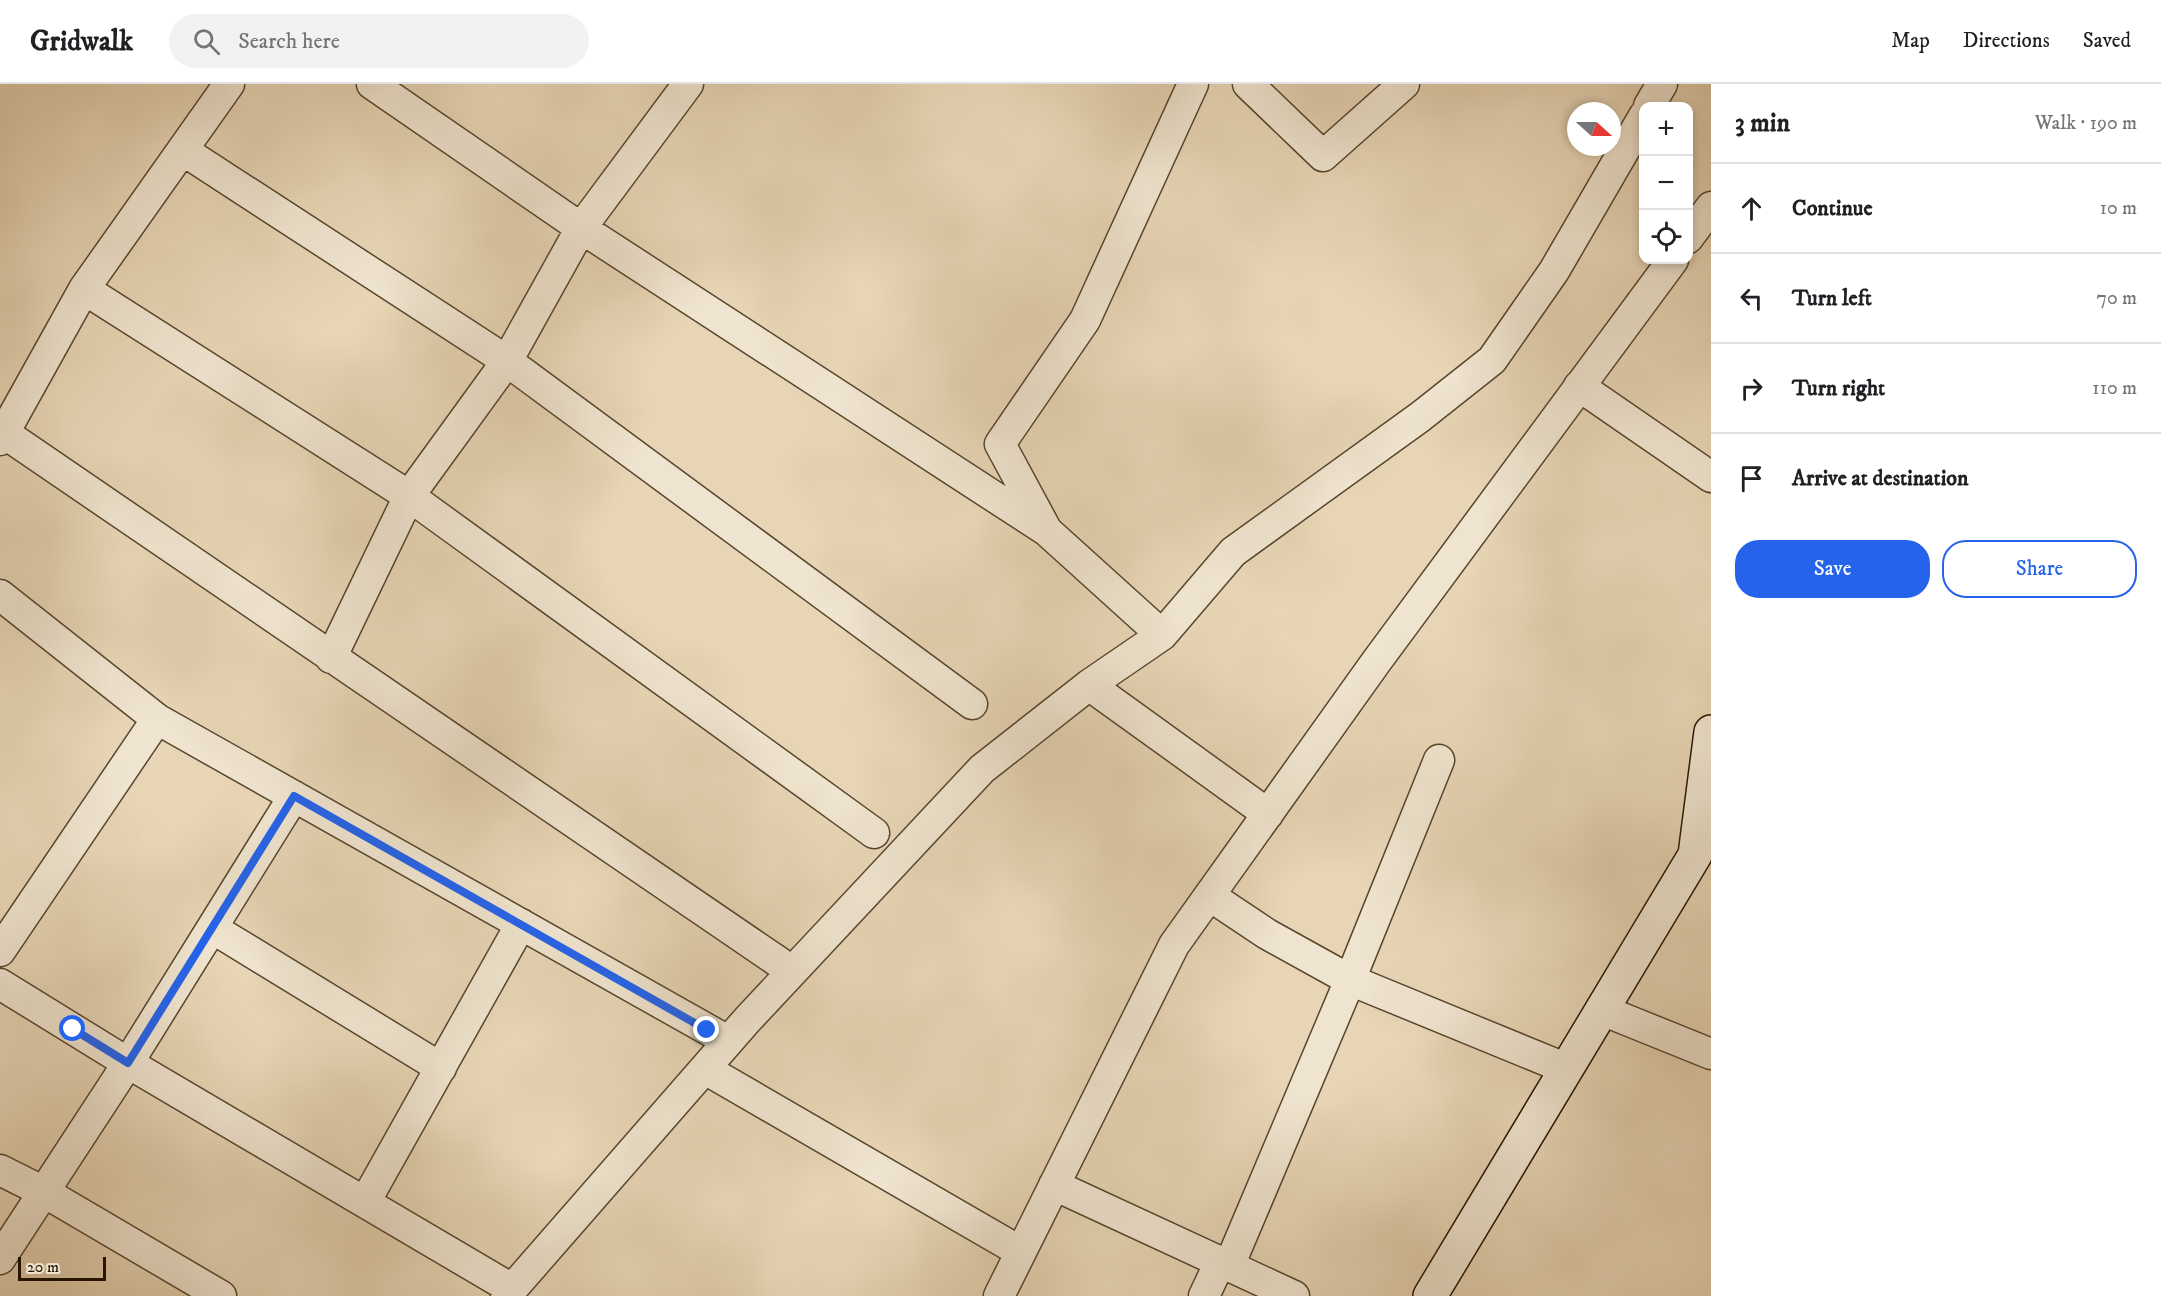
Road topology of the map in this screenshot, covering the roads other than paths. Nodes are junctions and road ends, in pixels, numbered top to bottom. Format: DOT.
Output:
graph roads {
  1 [pos="229,84"];
  2 [pos="372,84"];
  3 [pos="688,84"];
  4 [pos="1193,84"];
  5 [pos="1248,84"];
  6 [pos="1404,84"];
  7 [pos="1662,84"];
  8 [pos="1651,102"];
  9 [pos="1639,125"];
  10 [pos="184,151"];
  11 [pos="1711,207"];
  12 [pos="581,228"];
  13 [pos="1693,232"];
  14 [pos="1669,264"];
  15 [pos="84,289"];
  16 [pos="507,361"];
  17 [pos="1579,386"];
  18 [pos="2,436"];
  19 [pos="1711,477"];
  20 [pos="409,496"];
  21 [pos="1047,531"];
  22 [pos="0,595"];
  23 [pos="1162,635"];
  24 [pos="331,658"];
  25 [pos="1089,685"];
  26 [pos="972,704"];
  27 [pos="157,719"];
  28 [pos="1711,732"];
  29 [pos="1439,760"];
  30 [pos="294,796"];
  31 [pos="1268,814"];
  32 [pos="874,833"];
  33 [pos="1209,896"];
  34 [pos="521,924"];
  35 [pos="212,928"];
  36 [pos="0,951"];
  37 [pos="780,963"];
  38 [pos="1350,980"];
  39 [pos="0,984"];
  40 [pos="1602,1010"];
  41 [pos="728,1041"];
  42 [pos="1711,1054"];
  43 [pos="128,1063"];
  44 [pos="441,1068"];
  45 [pos="705,1069"];
  46 [pos="1567,1069"];
  47 [pos="0,1170"];
  48 [pos="1054,1185"];
  49 [pos="44,1192"];
  50 [pos="365,1202"];
  51 [pos="1021,1252"];
  52 [pos="0,1260"];
  53 [pos="1224,1264"];
  54 [pos="509,1292"];
  55 [pos="220,1296"];
  56 [pos="999,1296"];
  57 [pos="1204,1296"];
  58 [pos="1294,1296"];
  59 [pos="1430,1296"];
  1 -- 10 [label="street"];
  2 -- 12 [label="street"];
  3 -- 12 [label="street"];
  4 -- 21 [label="street"];
  5 -- 6 [label="street"];
  7 -- 8 [label="street"];
  9 -- 23 [label="street"];
  10 -- 15 [label="street"];
  10 -- 16 [label="street"];
  11 -- 13 [label="street"];
  12 -- 16 [label="street"];
  12 -- 21 [label="street"];
  14 -- 17 [label="street"];
  15 -- 18 [label="street"];
  15 -- 20 [label="street"];
  16 -- 20 [label="street"];
  16 -- 26 [label="street"];
  17 -- 19 [label="street"];
  17 -- 31 [label="street"];
  18 -- 24 [label="street"];
  20 -- 24 [label="street"];
  20 -- 32 [label="street"];
  21 -- 23 [label="street"];
  22 -- 27 [label="street"];
  23 -- 25 [label="street"];
  24 -- 37 [label="street"];
  25 -- 31 [label="street"];
  25 -- 41 [label="street"];
  27 -- 30 [label="street"];
  27 -- 36 [label="street"];
  28 -- 40 [label="street"];
  29 -- 38 [label="street"];
  30 -- 34 [label="street"];
  30 -- 35 [label="street"];
  31 -- 33 [label="street"];
  33 -- 38 [label="street"];
  33 -- 48 [label="street"];
  34 -- 41 [label="street"];
  34 -- 44 [label="street"];
  35 -- 43 [label="street"];
  35 -- 44 [label="street"];
  38 -- 46 [label="street"];
  38 -- 53 [label="street"];
  39 -- 43 [label="street"];
  40 -- 42 [label="street"];
  40 -- 46 [label="street"];
  41 -- 45 [label="street"];
  43 -- 49 [label="street"];
  43 -- 50 [label="street"];
  44 -- 50 [label="street"];
  45 -- 51 [label="street"];
  45 -- 54 [label="street"];
  46 -- 59 [label="street"];
  47 -- 49 [label="street"];
  48 -- 51 [label="street"];
  48 -- 53 [label="street"];
  49 -- 52 [label="street"];
  49 -- 55 [label="street"];
  50 -- 54 [label="street"];
  51 -- 56 [label="street"];
  53 -- 57 [label="street"];
  53 -- 58 [label="street"];
}
